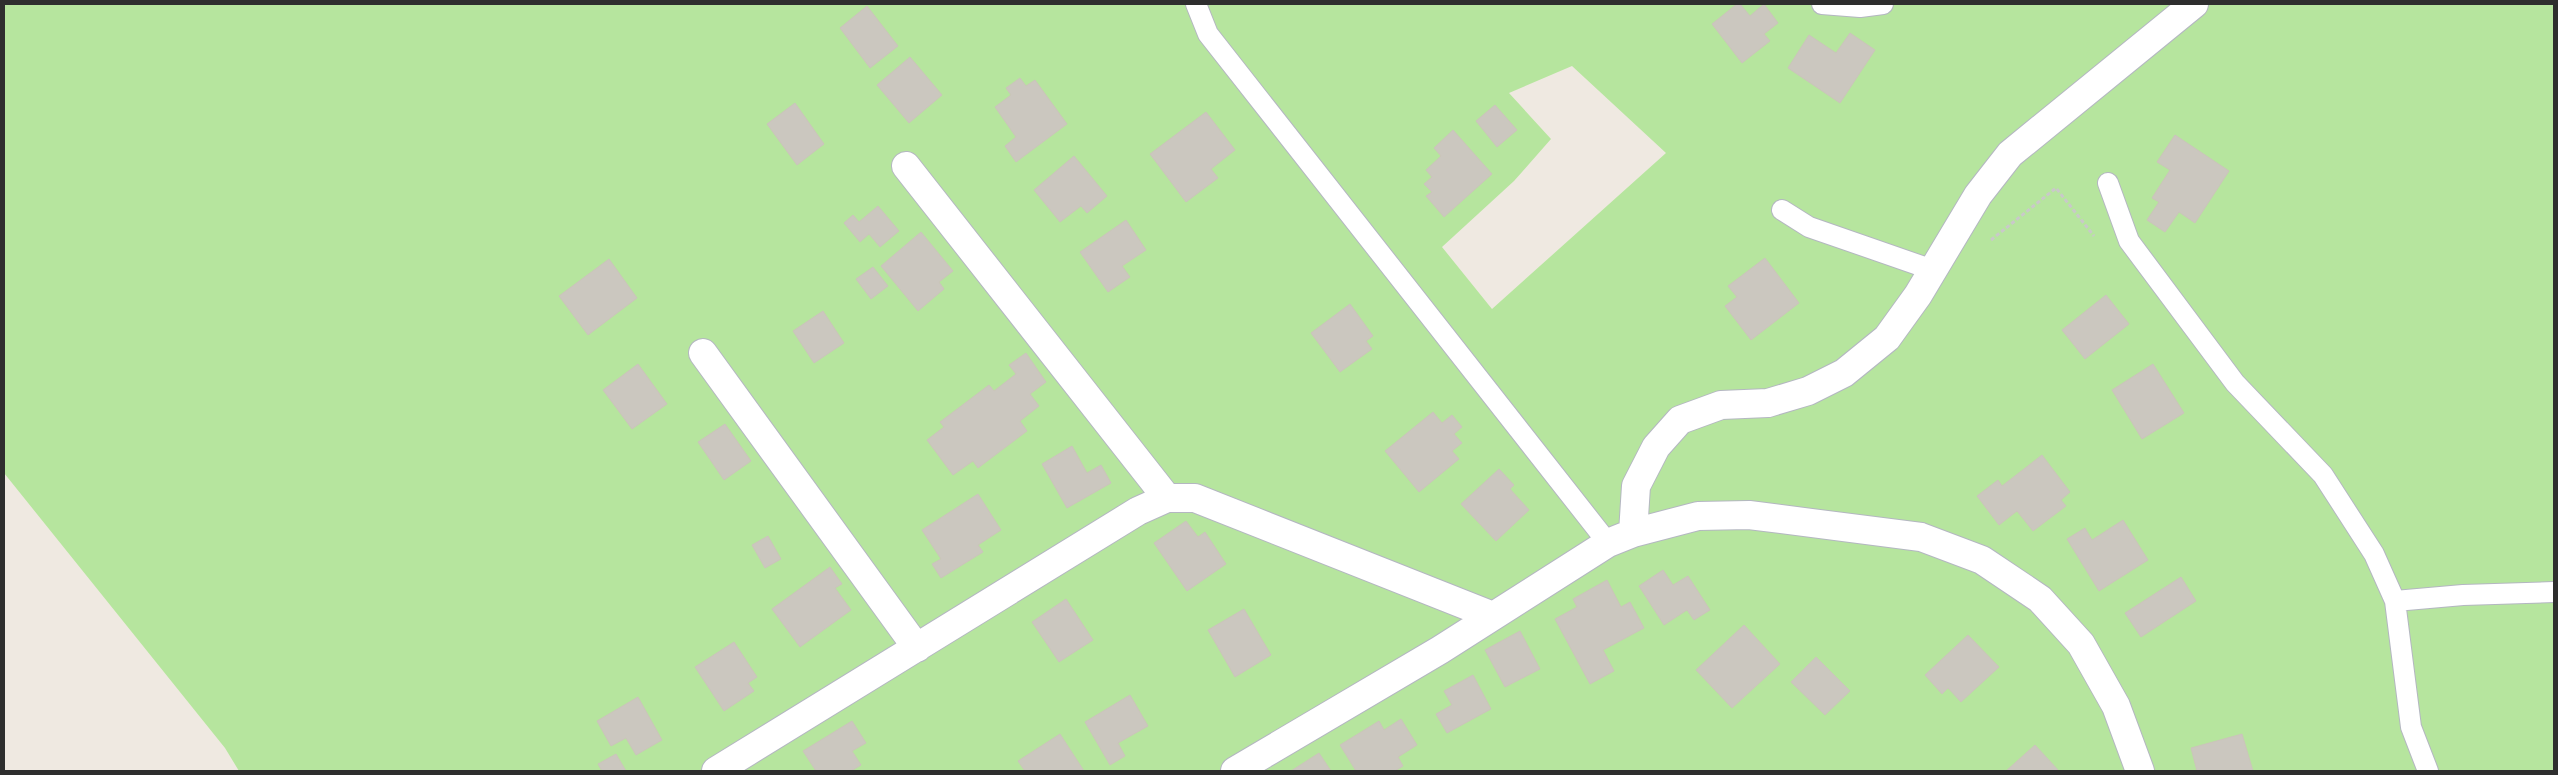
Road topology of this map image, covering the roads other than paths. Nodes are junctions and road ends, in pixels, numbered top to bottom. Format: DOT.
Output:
graph roads {
  1 [pos="1196,4"];
  2 [pos="1822,4"];
  3 [pos="1883,4"];
  4 [pos="2194,4"];
  5 [pos="906,166"];
  6 [pos="2108,183"];
  7 [pos="1782,210"];
  8 [pos="1933,270"];
  9 [pos="703,353"];
  10 [pos="1167,498"];
  11 [pos="1633,532"];
  12 [pos="1608,543"];
  13 [pos="2554,592"];
  14 [pos="2395,600"];
  15 [pos="1493,616"];
  16 [pos="917,648"];
  17 [pos="716,771"];
  18 [pos="1235,771"];
  19 [pos="2140,771"];
  20 [pos="2428,771"];
  1 -- 12 [label="lane"];
  2 -- 3 [label="lane"];
  4 -- 8 [label="street"];
  5 -- 10 [label="street"];
  6 -- 14 [label="lane"];
  7 -- 8 [label="lane"];
  8 -- 11 [label="street"];
  9 -- 16 [label="street"];
  10 -- 15 [label="street"];
  10 -- 16 [label="street"];
  11 -- 12 [label="street"];
  11 -- 19 [label="street"];
  12 -- 15 [label="street"];
  13 -- 14 [label="lane"];
  14 -- 20 [label="lane"];
  15 -- 18 [label="street"];
  16 -- 17 [label="street"];
}
